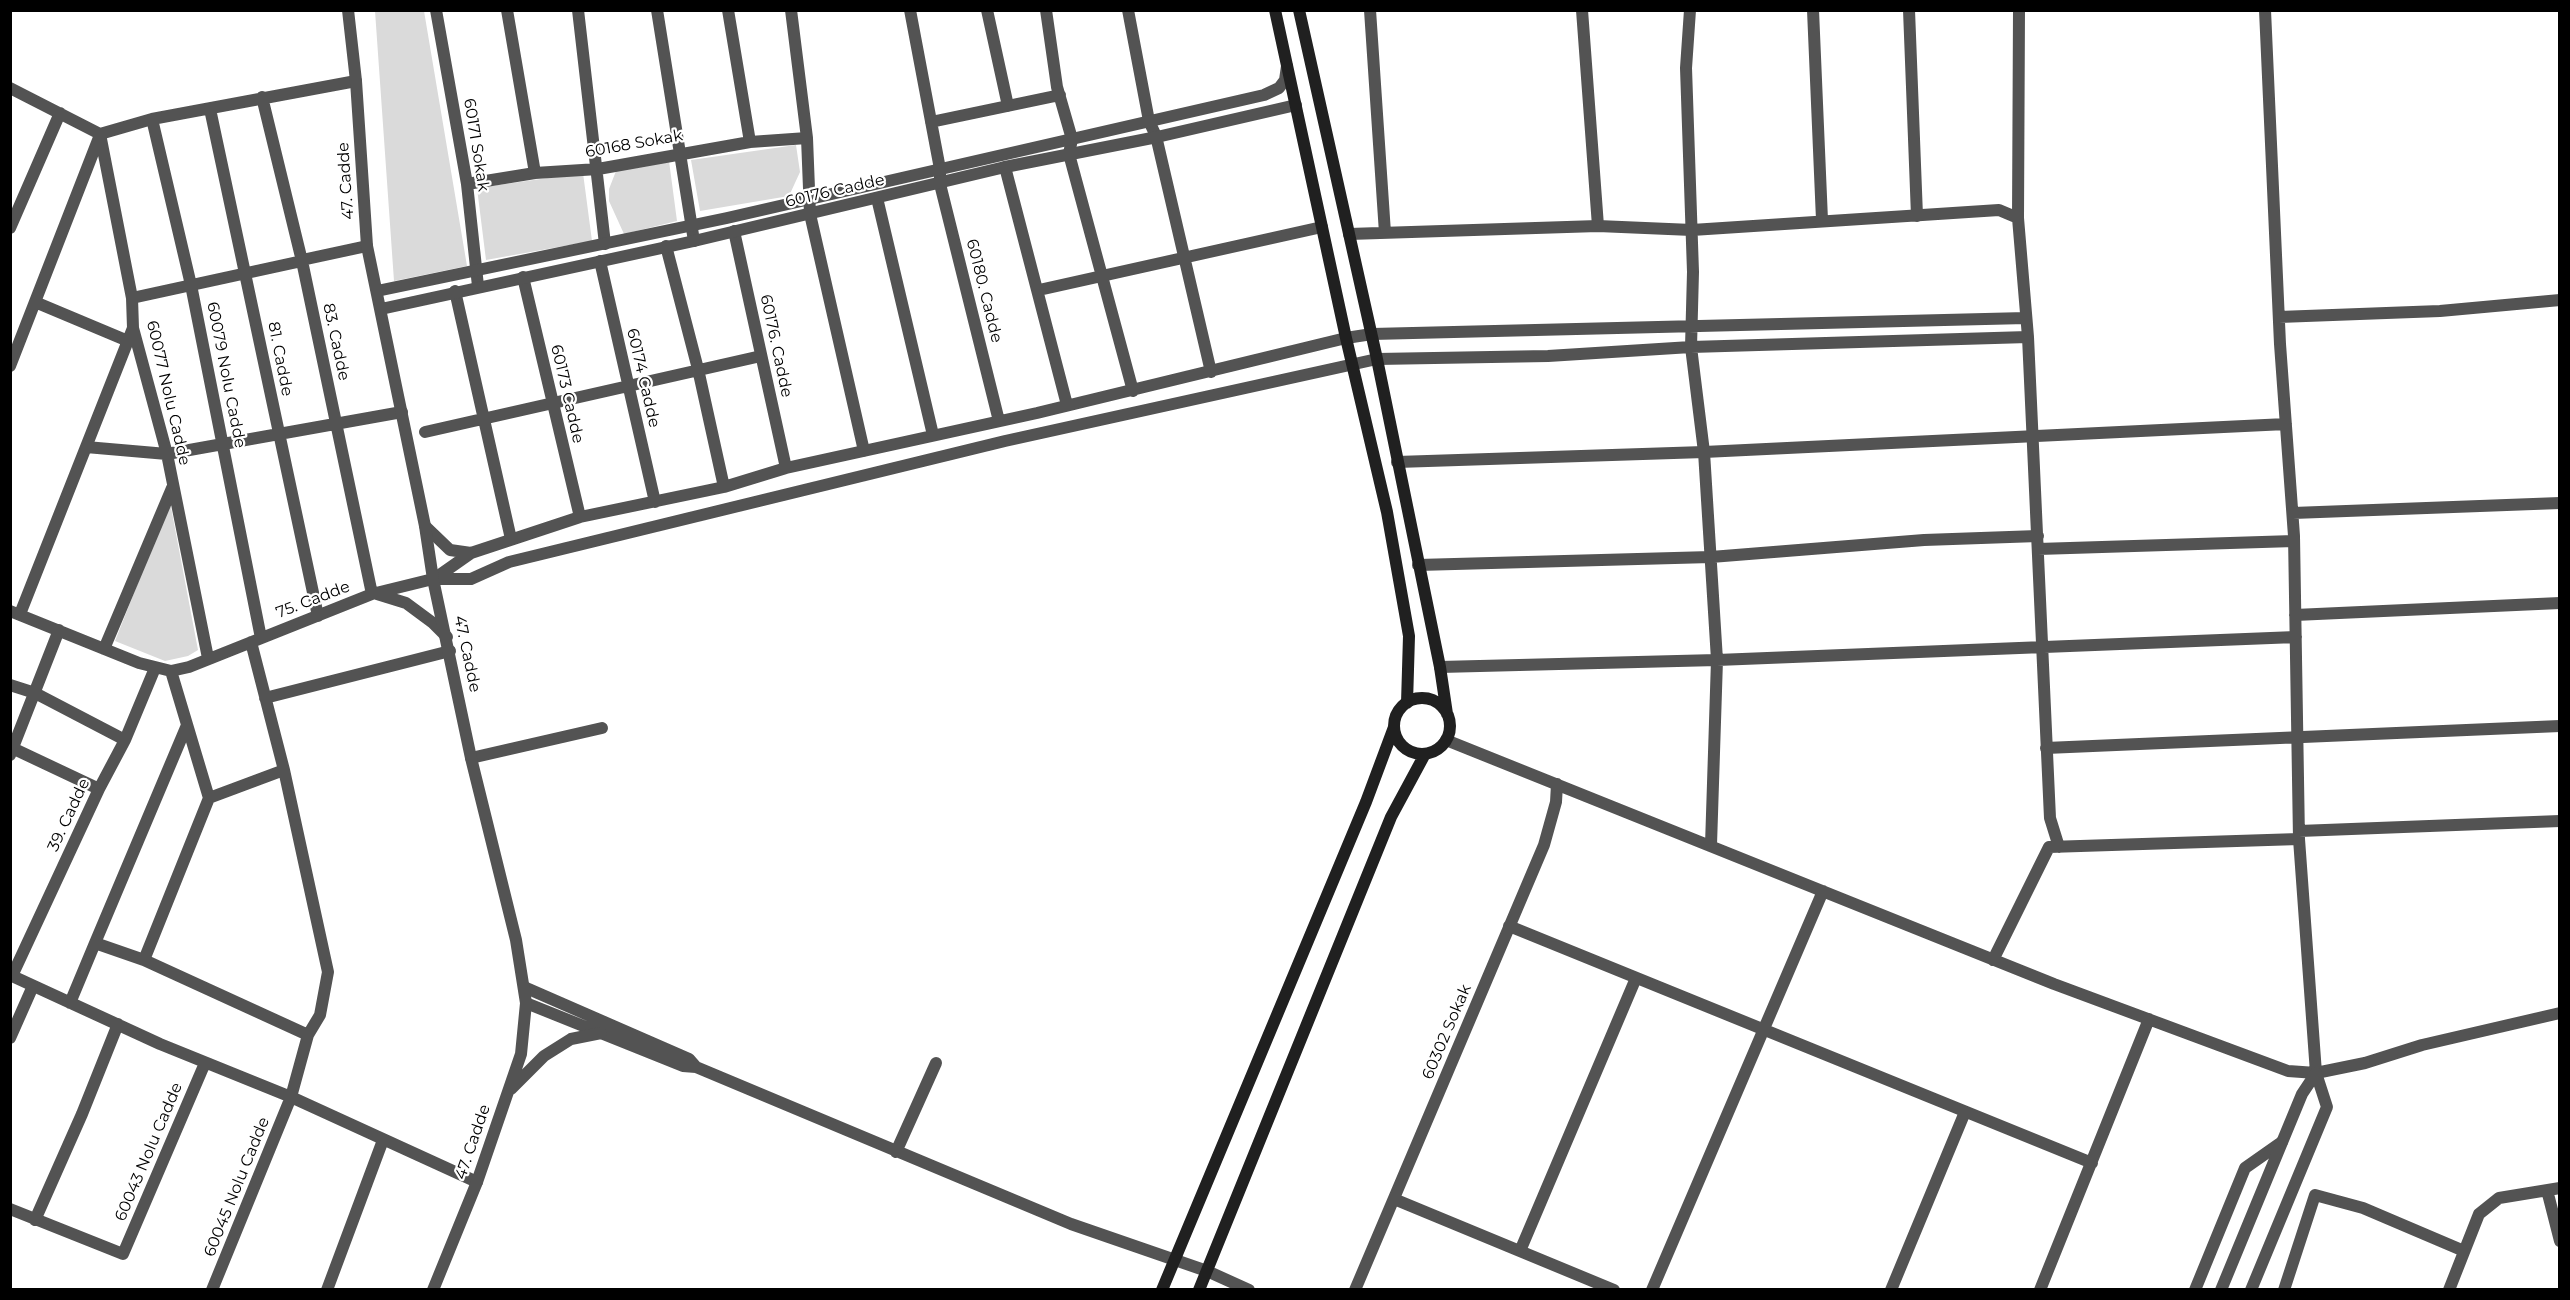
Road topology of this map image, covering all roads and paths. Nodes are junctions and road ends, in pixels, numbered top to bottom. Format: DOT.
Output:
graph roads {
  1 [pos="348,10"];
  2 [pos="436,10"];
  3 [pos="507,10"];
  4 [pos="578,10"];
  5 [pos="657,10"];
  6 [pos="728,10"];
  7 [pos="791,10"];
  8 [pos="910,10"];
  9 [pos="987,10"];
  10 [pos="1046,10"];
  11 [pos="1128,10"];
  12 [pos="1275,10"];
  13 [pos="1299,10"];
  14 [pos="1370,10"];
  15 [pos="1582,10"];
  16 [pos="1690,10"];
  17 [pos="1813,10"];
  18 [pos="1909,10"];
  19 [pos="2019,10"];
  20 [pos="2265,10"];
  21 [pos="1287,64"];
  22 [pos="356,81"];
  23 [pos="10,88"];
  24 [pos="1060,95"];
  25 [pos="262,97"];
  26 [pos="1296,105"];
  27 [pos="1008,106"];
  28 [pos="210,109"];
  29 [pos="60,113"];
  30 [pos="152,119"];
  31 [pos="1149,121"];
  32 [pos="931,123"];
  33 [pos="100,134"];
  34 [pos="1156,136"];
  35 [pos="807,138"];
  36 [pos="1072,138"];
  37 [pos="750,142"];
  38 [pos="681,153"];
  39 [pos="1070,154"];
  40 [pos="1005,167"];
  41 [pos="598,169"];
  42 [pos="940,169"];
  43 [pos="536,173"];
  44 [pos="466,184"];
  45 [pos="940,184"];
  46 [pos="809,198"];
  47 [pos="878,198"];
  48 [pos="810,214"];
  49 [pos="1917,216"];
  50 [pos="2018,218"];
  51 [pos="1822,220"];
  52 [pos="690,225"];
  53 [pos="1599,226"];
  54 [pos="1322,227"];
  55 [pos="10,228"];
  56 [pos="1692,230"];
  57 [pos="734,231"];
  58 [pos="1385,233"];
  59 [pos="1349,234"];
  60 [pos="694,241"];
  61 [pos="605,244"];
  62 [pos="367,246"];
  63 [pos="666,246"];
  64 [pos="1183,259"];
  65 [pos="302,260"];
  66 [pos="600,261"];
  67 [pos="477,271"];
  68 [pos="246,272"];
  69 [pos="1102,276"];
  70 [pos="523,277"];
  71 [pos="191,285"];
  72 [pos="478,286"];
  73 [pos="1038,290"];
  74 [pos="376,291"];
  75 [pos="455,291"];
  76 [pos="132,298"];
  77 [pos="2559,300"];
  78 [pos="35,302"];
  79 [pos="381,309"];
  80 [pos="2279,317"];
  81 [pos="2026,318"];
  82 [pos="1692,326"];
  83 [pos="133,328"];
  84 [pos="1372,334"];
  85 [pos="2028,337"];
  86 [pos="1346,338"];
  87 [pos="128,341"];
  88 [pos="1691,347"];
  89 [pos="761,356"];
  90 [pos="1377,359"];
  91 [pos="1353,364"];
  92 [pos="10,366"];
  93 [pos="698,369"];
  94 [pos="1211,372"];
  95 [pos="628,387"];
  96 [pos="1133,391"];
  97 [pos="551,403"];
  98 [pos="1067,405"];
  99 [pos="402,412"];
  100 [pos="484,418"];
  101 [pos="999,421"];
  102 [pos="337,424"];
  103 [pos="2286,424"];
  104 [pos="425,432"];
  105 [pos="278,434"];
  106 [pos="933,435"];
  107 [pos="2033,436"];
  108 [pos="222,444"];
  109 [pos="86,447"];
  110 [pos="864,451"];
  111 [pos="1704,452"];
  112 [pos="167,454"];
  113 [pos="1398,462"];
  114 [pos="786,468"];
  115 [pos="724,487"];
  116 [pos="172,488"];
  117 [pos="655,502"];
  118 [pos="2559,503"];
  119 [pos="2292,513"];
  120 [pos="580,518"];
  121 [pos="425,526"];
  122 [pos="511,539"];
  123 [pos="2294,541"];
  124 [pos="2038,543"];
  125 [pos="471,553"];
  126 [pos="1712,557"];
  127 [pos="1418,566"];
  128 [pos="433,579"];
  129 [pos="374,594"];
  130 [pos="2559,603"];
  131 [pos="15,612"];
  132 [pos="2295,615"];
  133 [pos="318,616"];
  134 [pos="59,630"];
  135 [pos="447,637"];
  136 [pos="2296,637"];
  137 [pos="256,640"];
  138 [pos="2042,646"];
  139 [pos="104,649"];
  140 [pos="450,651"];
  141 [pos="208,658"];
  142 [pos="1717,660"];
  143 [pos="1440,667"];
  144 [pos="155,668"];
  145 [pos="171,671"];
  146 [pos="10,686"];
  147 [pos="35,693"];
  148 [pos="265,698"];
  149 [pos="1407,703"];
  150 [pos="1447,714"];
  151 [pos="187,725"];
  152 [pos="2559,726"];
  153 [pos="1394,727"];
  154 [pos="602,728"];
  155 [pos="2297,736"];
  156 [pos="125,740"];
  157 [pos="1446,740"];
  158 [pos="2046,748"];
  159 [pos="12,750"];
  160 [pos="1425,754"];
  161 [pos="471,758"];
  162 [pos="284,770"];
  163 [pos="1557,784"];
  164 [pos="99,789"];
  165 [pos="209,798"];
  166 [pos="2559,821"];
  167 [pos="2299,835"];
  168 [pos="1711,845"];
  169 [pos="2059,847"];
  170 [pos="1823,891"];
  171 [pos="1509,926"];
  172 [pos="95,943"];
  173 [pos="144,960"];
  174 [pos="1993,960"];
  175 [pos="11,976"];
  176 [pos="1636,978"];
  177 [pos="33,986"];
  178 [pos="524,987"];
  179 [pos="70,1003"];
  180 [pos="526,1003"];
  181 [pos="2559,1013"];
  182 [pos="2149,1018"];
  183 [pos="118,1024"];
  184 [pos="1765,1030"];
  185 [pos="601,1033"];
  186 [pos="308,1035"];
  187 [pos="10,1038"];
  188 [pos="205,1063"];
  189 [pos="936,1063"];
  190 [pos="696,1067"];
  191 [pos="2316,1073"];
  192 [pos="508,1092"];
  193 [pos="291,1097"];
  194 [pos="1965,1112"];
  195 [pos="383,1140"];
  196 [pos="2282,1142"];
  197 [pos="896,1152"];
  198 [pos="2092,1163"];
  199 [pos="477,1182"];
  200 [pos="2553,1189"];
  201 [pos="1394,1199"];
  202 [pos="10,1209"];
  203 [pos="35,1220"];
  204 [pos="2559,1241"];
  205 [pos="1520,1251"];
  206 [pos="2464,1251"];
  207 [pos="1175,1260"];
  208 [pos="1206,1271"];
  209 [pos="212,1290"];
  210 [pos="327,1290"];
  211 [pos="433,1290"];
  212 [pos="1162,1290"];
  213 [pos="1199,1290"];
  214 [pos="1249,1290"];
  215 [pos="1355,1290"];
  216 [pos="1614,1290"];
  217 [pos="1652,1290"];
  218 [pos="1891,1290"];
  219 [pos="2040,1290"];
  220 [pos="2195,1290"];
  221 [pos="2221,1290"];
  222 [pos="2251,1290"];
  223 [pos="2284,1290"];
  224 [pos="2449,1290"];
  1 -- 22 [label="street, 47. Cadde"];
  2 -- 44 [label="street, 60171 Sokak"];
  3 -- 43 [label="street"];
  4 -- 41 [label="street"];
  5 -- 38 [label="street"];
  6 -- 37 [label="street"];
  7 -- 35 [label="street"];
  8 -- 32 [label="street, 60180. Cadde"];
  9 -- 27 [label="street"];
  10 -- 24 [label="street"];
  11 -- 31 [label="street"];
  12 -- 21 [label="main road"];
  13 -- 59 [label="main road"];
  14 -- 58 [label="street"];
  15 -- 53 [label="street"];
  16 -- 56 [label="street"];
  17 -- 51 [label="street"];
  18 -- 49 [label="street"];
  19 -- 50 [label="street"];
  20 -- 80 [label="street"];
  21 -- 26 [label="main road"];
  21 -- 31 [label="street"];
  22 -- 25 [label="street"];
  22 -- 62 [label="street, 47. Cadde"];
  23 -- 29 [label="street"];
  24 -- 27 [label="street"];
  24 -- 36 [label="street"];
  25 -- 28 [label="street"];
  25 -- 65 [label="street, 83. Cadde"];
  26 -- 34 [label="street, 60176 Cadde"];
  26 -- 54 [label="main road"];
  27 -- 32 [label="street"];
  28 -- 30 [label="street"];
  28 -- 68 [label="street, 81. Cadde"];
  29 -- 33 [label="street"];
  29 -- 55 [label="street"];
  30 -- 33 [label="street"];
  30 -- 71 [label="street, 60079 Nolu Cadde"];
  31 -- 34 [label="street"];
  31 -- 36 [label="street"];
  32 -- 42 [label="street, 60180. Cadde"];
  33 -- 76 [label="street, 60077 Nolu Cadde"];
  33 -- 78 [label="street"];
  34 -- 39 [label="street, 60176 Cadde"];
  34 -- 64 [label="street"];
  35 -- 37 [label="street, 60168 Sokak"];
  35 -- 46 [label="street"];
  36 -- 39 [label="street"];
  36 -- 42 [label="street"];
  37 -- 38 [label="street, 60168 Sokak"];
  38 -- 41 [label="street, 60168 Sokak"];
  38 -- 52 [label="street"];
  39 -- 40 [label="street, 60176 Cadde"];
  39 -- 69 [label="street"];
  40 -- 45 [label="street, 60176 Cadde"];
  40 -- 73 [label="street"];
  41 -- 43 [label="street, 60168 Sokak"];
  41 -- 61 [label="street"];
  42 -- 45 [label="street, 60180. Cadde"];
  42 -- 46 [label="street"];
  43 -- 44 [label="street, 60168 Sokak"];
  44 -- 67 [label="street, 60171 Sokak"];
  45 -- 47 [label="street, 60176 Cadde"];
  45 -- 101 [label="street, 60180. Cadde"];
  46 -- 48 [label="street"];
  46 -- 52 [label="street"];
  47 -- 48 [label="street, 60176 Cadde"];
  47 -- 106 [label="street"];
  48 -- 57 [label="street, 60176 Cadde"];
  48 -- 110 [label="street"];
  49 -- 50 [label="street"];
  49 -- 51 [label="street"];
  50 -- 81 [label="street"];
  51 -- 56 [label="street"];
  52 -- 60 [label="street"];
  52 -- 61 [label="street"];
  53 -- 56 [label="street"];
  53 -- 58 [label="street"];
  54 -- 64 [label="street"];
  54 -- 86 [label="main road"];
  56 -- 82 [label="street"];
  57 -- 60 [label="street, 60176 Cadde"];
  57 -- 89 [label="street, 60176. Cadde"];
  58 -- 59 [label="street"];
  59 -- 84 [label="main road"];
  60 -- 63 [label="street, 60176 Cadde"];
  61 -- 67 [label="street"];
  62 -- 65 [label="street"];
  62 -- 74 [label="street, 47. Cadde"];
  63 -- 66 [label="street, 60176 Cadde"];
  63 -- 93 [label="street"];
  64 -- 69 [label="street"];
  64 -- 94 [label="street"];
  65 -- 68 [label="street"];
  65 -- 102 [label="street, 83. Cadde"];
  66 -- 70 [label="street, 60176 Cadde"];
  66 -- 95 [label="street, 60174 Cadde"];
  67 -- 72 [label="street, 60171 Sokak"];
  67 -- 74 [label="street"];
  68 -- 71 [label="street"];
  68 -- 105 [label="street, 81. Cadde"];
  69 -- 73 [label="street"];
  69 -- 96 [label="street"];
  70 -- 72 [label="street, 60176 Cadde"];
  70 -- 97 [label="street, 60173 Cadde"];
  71 -- 76 [label="street"];
  71 -- 108 [label="street, 60079 Nolu Cadde"];
  72 -- 75 [label="street, 60176 Cadde"];
  73 -- 98 [label="street"];
  74 -- 79 [label="street, 47. Cadde"];
  75 -- 79 [label="street, 60176 Cadde"];
  75 -- 100 [label="street"];
  76 -- 83 [label="street, 60077 Nolu Cadde"];
  77 -- 80 [label="street"];
  78 -- 87 [label="street"];
  78 -- 92 [label="street"];
  79 -- 99 [label="street, 47. Cadde"];
  80 -- 103 [label="street"];
  81 -- 82 [label="street"];
  81 -- 85 [label="street"];
  82 -- 84 [label="street"];
  82 -- 88 [label="street"];
  83 -- 87 [label="street"];
  83 -- 112 [label="street, 60077 Nolu Cadde"];
  84 -- 86 [label="street"];
  84 -- 90 [label="main road"];
  85 -- 88 [label="street"];
  85 -- 107 [label="street"];
  86 -- 91 [label="main road"];
  86 -- 94 [label="street"];
  87 -- 109 [label="street"];
  88 -- 90 [label="street"];
  88 -- 111 [label="street"];
  89 -- 93 [label="street"];
  89 -- 114 [label="street, 60176. Cadde"];
  90 -- 91 [label="street"];
  90 -- 113 [label="main road"];
  91 -- 128 [label="street"];
  91 -- 149 [label="main road"];
  93 -- 95 [label="street"];
  93 -- 115 [label="street"];
  94 -- 96 [label="street"];
  95 -- 97 [label="street"];
  95 -- 117 [label="street, 60174 Cadde"];
  96 -- 98 [label="street"];
  97 -- 100 [label="street"];
  97 -- 120 [label="street, 60173 Cadde"];
  98 -- 101 [label="street"];
  99 -- 102 [label="street"];
  99 -- 121 [label="street, 47. Cadde"];
  100 -- 104 [label="street"];
  100 -- 122 [label="street"];
  101 -- 106 [label="street"];
  102 -- 105 [label="street"];
  102 -- 129 [label="street, 83. Cadde"];
  103 -- 107 [label="street"];
  103 -- 119 [label="street"];
  105 -- 108 [label="street"];
  105 -- 133 [label="street, 81. Cadde"];
  106 -- 110 [label="street"];
  107 -- 111 [label="street"];
  107 -- 124 [label="street"];
  108 -- 112 [label="street"];
  108 -- 137 [label="street, 60079 Nolu Cadde"];
  109 -- 112 [label="street"];
  109 -- 131 [label="street"];
  110 -- 114 [label="street"];
  111 -- 113 [label="street"];
  111 -- 126 [label="street"];
  112 -- 116 [label="street, 60077 Nolu Cadde"];
  113 -- 127 [label="main road"];
  114 -- 115 [label="street"];
  115 -- 117 [label="street"];
  116 -- 139 [label="street"];
  116 -- 141 [label="street, 60077 Nolu Cadde"];
  117 -- 120 [label="street"];
  118 -- 119 [label="street"];
  119 -- 123 [label="street"];
  120 -- 122 [label="street"];
  121 -- 125 [label="street"];
  121 -- 128 [label="street, 47. Cadde"];
  122 -- 125 [label="street"];
  123 -- 124 [label="street"];
  123 -- 132 [label="street"];
  124 -- 126 [label="street"];
  124 -- 138 [label="street"];
  125 -- 128 [label="street"];
  126 -- 127 [label="street"];
  126 -- 142 [label="street"];
  127 -- 143 [label="main road"];
  128 -- 129 [label="street, 75. Cadde"];
  128 -- 135 [label="street, 47. Cadde"];
  129 -- 133 [label="street, 75. Cadde"];
  129 -- 135 [label="street"];
  130 -- 132 [label="street"];
  131 -- 134 [label="street"];
  132 -- 136 [label="street"];
  133 -- 137 [label="street, 75. Cadde"];
  134 -- 139 [label="street"];
  134 -- 147 [label="street"];
  135 -- 140 [label="street, 47. Cadde"];
  136 -- 138 [label="street"];
  136 -- 155 [label="street"];
  137 -- 141 [label="street, 75. Cadde"];
  137 -- 148 [label="street, 60079 Nolu Cadde"];
  138 -- 142 [label="street"];
  138 -- 158 [label="street"];
  139 -- 144 [label="street"];
  140 -- 148 [label="street"];
  140 -- 161 [label="street, 47. Cadde"];
  141 -- 145 [label="street, 75. Cadde"];
  142 -- 143 [label="street"];
  142 -- 168 [label="street"];
  143 -- 150 [label="main road"];
  144 -- 145 [label="street"];
  144 -- 156 [label="street, 39. Cadde"];
  145 -- 151 [label="street"];
  146 -- 147 [label="street"];
  147 -- 156 [label="street"];
  147 -- 159 [label="street"];
  148 -- 162 [label="street, 60079 Nolu Cadde"];
  149 -- 150 [label="main road"];
  149 -- 153 [label="main road"];
  150 -- 157 [label="main road"];
  151 -- 165 [label="street"];
  151 -- 172 [label="street"];
  152 -- 155 [label="street"];
  153 -- 160 [label="main road"];
  153 -- 207 [label="main road"];
  154 -- 161 [label="street"];
  155 -- 158 [label="street"];
  155 -- 167 [label="street"];
  156 -- 164 [label="street, 39. Cadde"];
  157 -- 160 [label="main road"];
  157 -- 163 [label="street"];
  158 -- 169 [label="street"];
  159 -- 164 [label="street"];
  160 -- 208 [label="main road"];
  161 -- 178 [label="street, 47. Cadde"];
  162 -- 165 [label="street"];
  162 -- 186 [label="street, 60045 Nolu Cadde"];
  163 -- 168 [label="street"];
  163 -- 171 [label="street, 60302 Sokak"];
  164 -- 175 [label="street, 39. Cadde"];
  165 -- 173 [label="street"];
  166 -- 167 [label="street"];
  167 -- 169 [label="street"];
  167 -- 191 [label="street"];
  168 -- 170 [label="street"];
  169 -- 174 [label="street"];
  170 -- 174 [label="street"];
  170 -- 184 [label="street"];
  171 -- 176 [label="street"];
  171 -- 201 [label="street, 60302 Sokak"];
  172 -- 173 [label="street"];
  172 -- 179 [label="street"];
  173 -- 186 [label="street"];
  174 -- 182 [label="street"];
  175 -- 177 [label="street"];
  176 -- 184 [label="street"];
  176 -- 205 [label="street"];
  177 -- 179 [label="street"];
  177 -- 187 [label="street"];
  178 -- 180 [label="street, 47. Cadde"];
  178 -- 190 [label="street"];
  179 -- 183 [label="street"];
  180 -- 185 [label="street"];
  180 -- 192 [label="street, 47. Cadde"];
  181 -- 191 [label="street"];
  182 -- 191 [label="street"];
  182 -- 198 [label="street"];
  183 -- 188 [label="street"];
  183 -- 203 [label="street"];
  184 -- 194 [label="street"];
  184 -- 217 [label="street"];
  185 -- 190 [label="street"];
  185 -- 192 [label="street"];
  186 -- 193 [label="street, 60045 Nolu Cadde"];
  188 -- 193 [label="street"];
  188 -- 203 [label="street, 60043 Nolu Cadde"];
  189 -- 197 [label="street"];
  190 -- 197 [label="street"];
  191 -- 196 [label="street"];
  191 -- 222 [label="street"];
  192 -- 199 [label="street, 47. Cadde"];
  193 -- 195 [label="street"];
  193 -- 209 [label="street, 60045 Nolu Cadde"];
  194 -- 198 [label="street"];
  194 -- 218 [label="street"];
  195 -- 199 [label="street"];
  195 -- 210 [label="street"];
  196 -- 220 [label="street"];
  196 -- 221 [label="street"];
  197 -- 207 [label="street"];
  198 -- 219 [label="street"];
  199 -- 211 [label="street, 47. Cadde"];
  200 -- 204 [label="street"];
  200 -- 206 [label="street"];
  201 -- 205 [label="street"];
  201 -- 215 [label="street, 60302 Sokak"];
  202 -- 203 [label="street"];
  205 -- 216 [label="street"];
  206 -- 223 [label="street"];
  206 -- 224 [label="street"];
  207 -- 208 [label="street"];
  207 -- 212 [label="main road"];
  208 -- 213 [label="main road"];
  208 -- 214 [label="street"];
}
